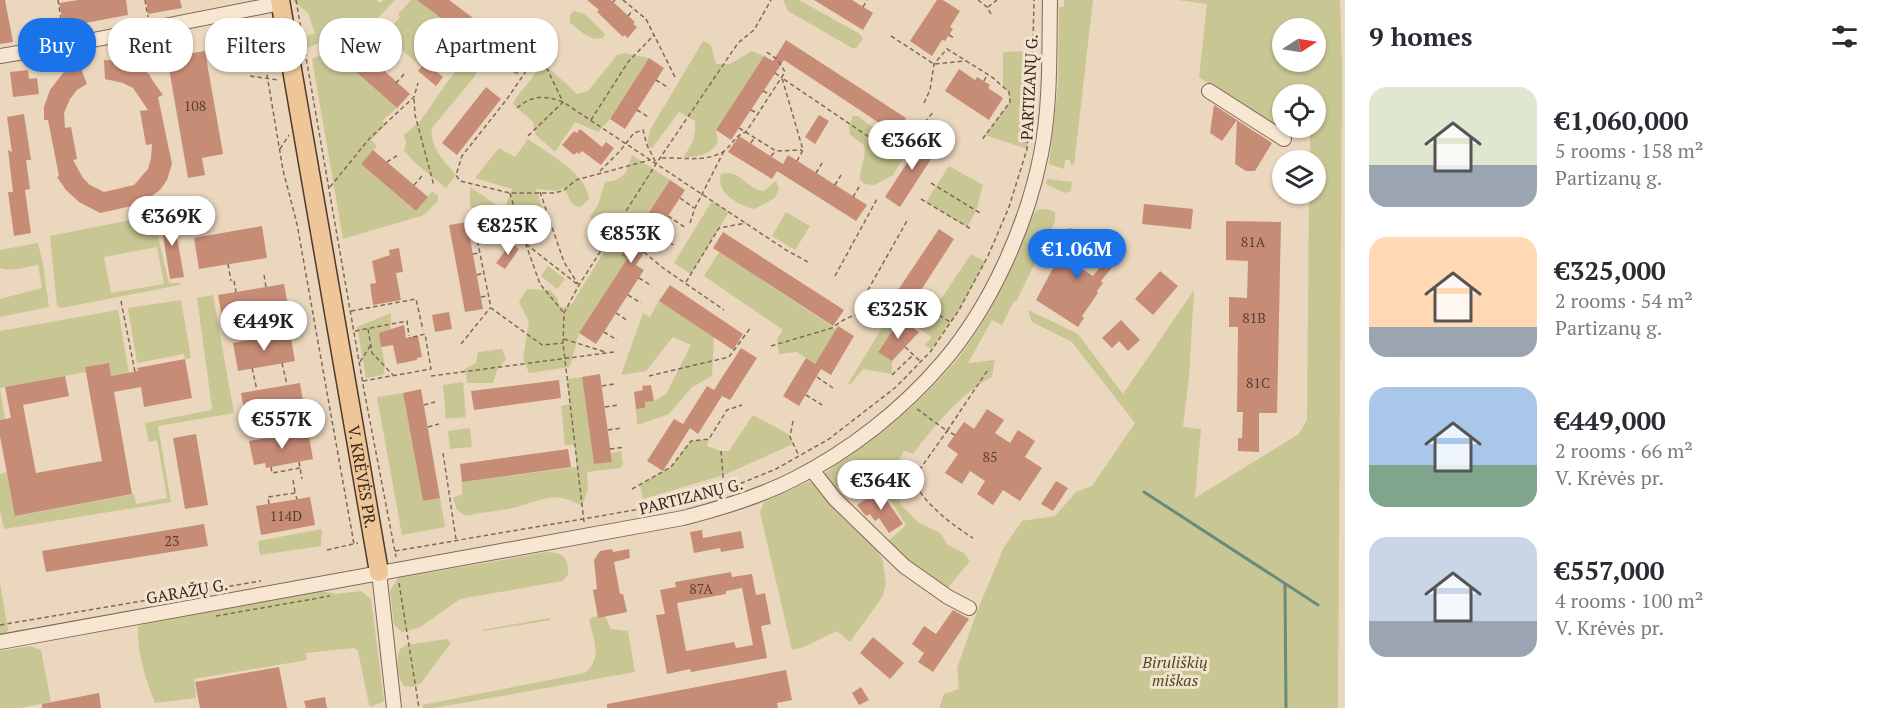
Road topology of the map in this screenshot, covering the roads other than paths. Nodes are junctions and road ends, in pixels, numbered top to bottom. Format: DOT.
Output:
graph roads {
  1 [pos="1050,0"];
  2 [pos="286,1"];
  3 [pos="0,56"];
  4 [pos="1209,91"];
  5 [pos="1284,139"];
  6 [pos="812,470"];
  7 [pos="379,572"];
  8 [pos="969,608"];
  9 [pos="0,642"];
  10 [pos="394,708"];
  1 -- 6 [label="street, PARTIZANŲ G."];
  2 -- 3 [label="street"];
  2 -- 7 [label="main road, V. KRĖVĖS PR."];
  4 -- 5 [label="street"];
  6 -- 7 [label="street, PARTIZANŲ G."];
  6 -- 8 [label="street"];
  7 -- 9 [label="street, GARAŽŲ G."];
  7 -- 10 [label="street, V. KRĖVĖS PR."];
}
